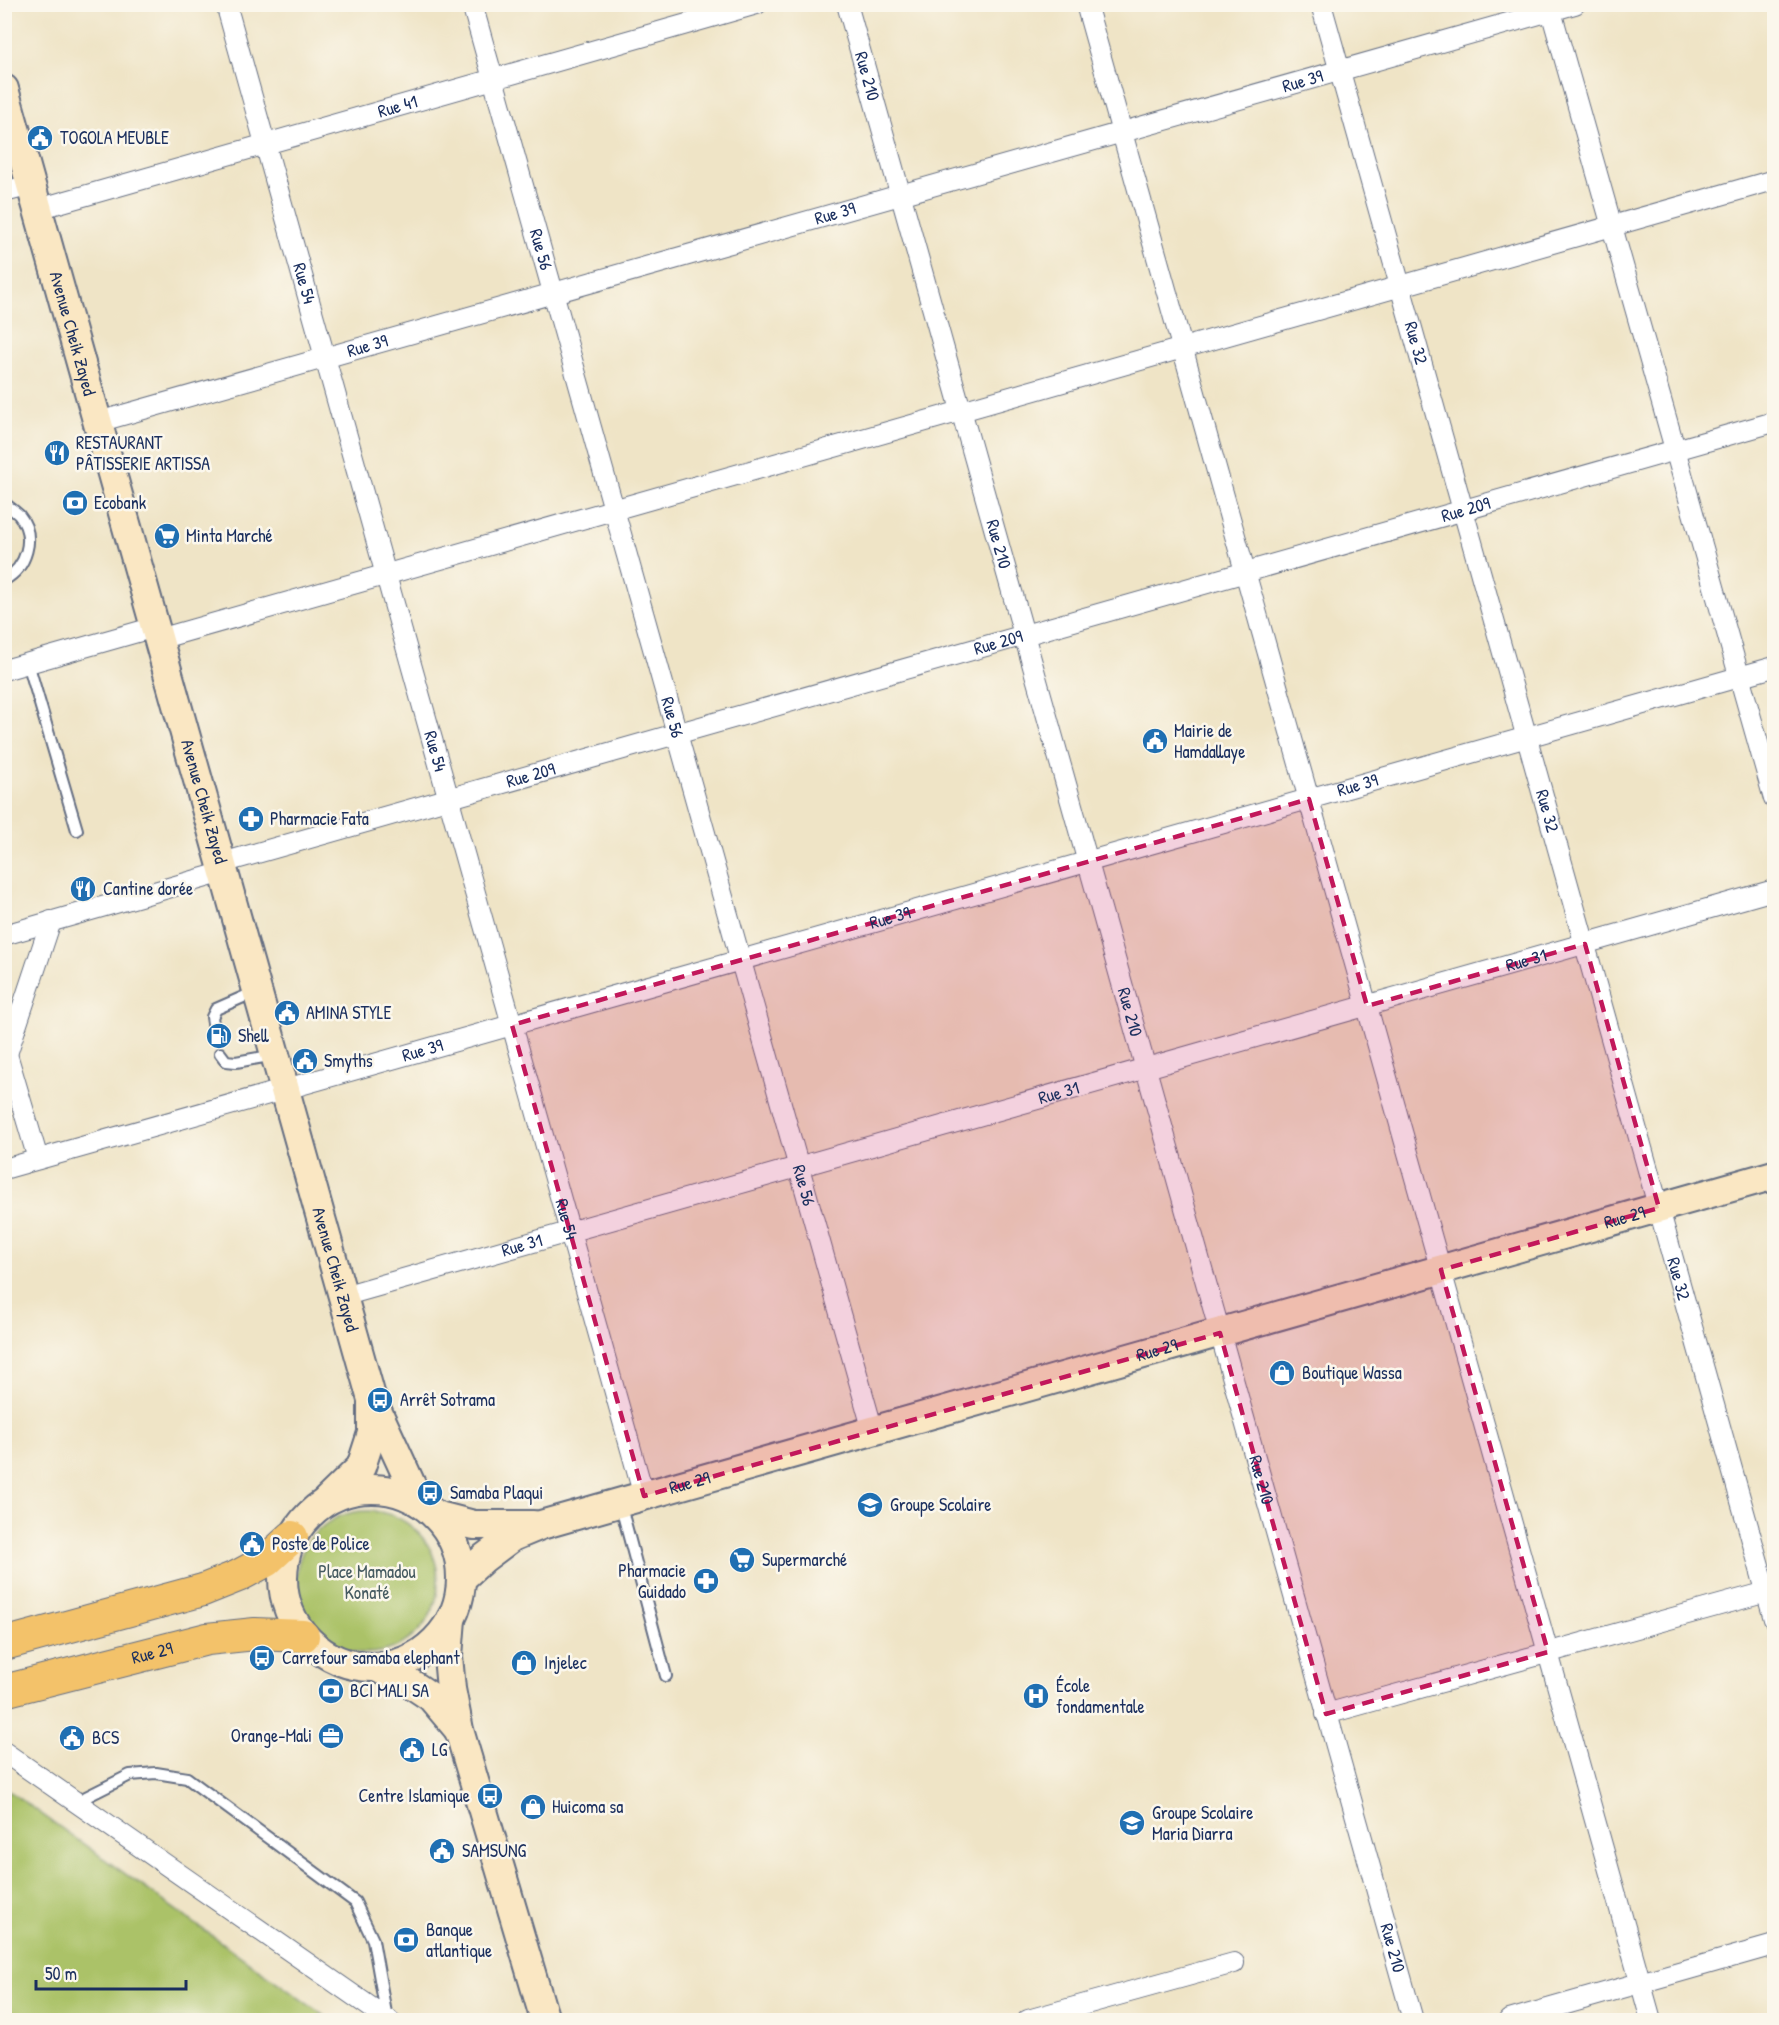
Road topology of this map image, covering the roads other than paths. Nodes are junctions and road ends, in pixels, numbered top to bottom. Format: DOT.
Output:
graph roads {
  1 [pos="226,4"];
  2 [pos="472,4"];
  3 [pos="757,4"];
  4 [pos="847,4"];
  5 [pos="1086,4"];
  6 [pos="1321,4"];
  7 [pos="1575,4"];
  8 [pos="1550,8"];
  9 [pos="1340,71"];
  10 [pos="494,79"];
  11 [pos="4,89"];
  12 [pos="1122,133"];
  13 [pos="265,144"];
  14 [pos="1774,180"];
  15 [pos="25,195"];
  16 [pos="900,195"];
  17 [pos="1612,227"];
  18 [pos="1401,287"];
  19 [pos="554,293"];
  20 [pos="1183,348"];
  21 [pos="325,358"];
  22 [pos="961,411"];
  23 [pos="98,422"];
  24 [pos="1774,422"];
  25 [pos="1675,450"];
  26 [pos="4,503"];
  27 [pos="614,510"];
  28 [pos="1463,510"];
  29 [pos="1245,572"];
  30 [pos="386,575"];
  31 [pos="4,580"];
  32 [pos="157,633"];
  33 [pos="1024,635"];
  34 [pos="28,663"];
  35 [pos="1774,667"];
  36 [pos="4,670"];
  37 [pos="1740,677"];
  38 [pos="677,734"];
  39 [pos="1527,737"];
  40 [pos="448,798"];
  41 [pos="1309,799"];
  42 [pos="1774,799"];
  43 [pos="77,831"];
  44 [pos="1087,862"];
  45 [pos="223,867"];
  46 [pos="1774,890"];
  47 [pos="51,921"];
  48 [pos="4,934"];
  49 [pos="1585,944"];
  50 [pos="740,960"];
  51 [pos="258,991"];
  52 [pos="1367,1006"];
  53 [pos="512,1025"];
  54 [pos="214,1030"];
  55 [pos="6,1049"];
  56 [pos="220,1053"];
  57 [pos="275,1055"];
  58 [pos="1146,1068"];
  59 [pos="285,1089"];
  60 [pos="38,1159"];
  61 [pos="799,1167"];
  62 [pos="4,1168"];
  63 [pos="1774,1175"];
  64 [pos="1659,1208"];
  65 [pos="570,1232"];
  66 [pos="1441,1270"];
  67 [pos="343,1296"];
  68 [pos="1220,1333"];
  69 [pos="372,1400"];
  70 [pos="873,1431"];
  71 [pos="632,1499"];
  72 [pos="327,1500"];
  73 [pos="427,1508"];
  74 [pos="541,1525"];
  75 [pos="292,1537"];
  76 [pos="461,1579"];
  77 [pos="1771,1591"];
  78 [pos="451,1618"];
  79 [pos="1774,1619"];
  80 [pos="303,1636"];
  81 [pos="4,1644"];
  82 [pos="1548,1652"];
  83 [pos="378,1668"];
  84 [pos="666,1676"];
  85 [pos="4,1691"];
  86 [pos="1326,1714"];
  87 [pos="459,1730"];
  88 [pos="4,1752"];
  89 [pos="76,1802"];
  90 [pos="1774,1945"];
  91 [pos="1234,1963"];
  92 [pos="1641,1983"];
  93 [pos="388,2020"];
  94 [pos="545,2020"];
  95 [pos="1028,2020"];
  96 [pos="1413,2020"];
  97 [pos="1509,2020"];
  98 [pos="1652,2020"];
  1 -- 13 [label="street, Rue 54"];
  2 -- 10 [label="street, Rue 56"];
  3 -- 10 [label="street, Rue 41"];
  4 -- 16 [label="street, Rue 210"];
  5 -- 12 [label="street"];
  6 -- 9 [label="street, Rue 32"];
  7 -- 8 [label="street, Rue 39"];
  8 -- 9 [label="street, Rue 39"];
  8 -- 17 [label="street"];
  9 -- 12 [label="street, Rue 39"];
  9 -- 18 [label="street, Rue 32"];
  10 -- 13 [label="street, Rue 41"];
  10 -- 19 [label="street, Rue 56"];
  11 -- 15 [label="main road, Avenue Cheik Zayed"];
  12 -- 16 [label="street, Rue 39"];
  12 -- 20 [label="street"];
  13 -- 15 [label="street, Rue 41"];
  13 -- 21 [label="street, Rue 54"];
  14 -- 17 [label="street"];
  15 -- 23 [label="main road, Avenue Cheik Zayed"];
  16 -- 19 [label="street, Rue 39"];
  16 -- 22 [label="street, Rue 210"];
  17 -- 18 [label="street"];
  17 -- 25 [label="street"];
  18 -- 20 [label="street"];
  18 -- 28 [label="street, Rue 32"];
  19 -- 21 [label="street, Rue 39"];
  19 -- 27 [label="street, Rue 56"];
  20 -- 22 [label="street"];
  20 -- 29 [label="street"];
  21 -- 23 [label="street, Rue 39"];
  21 -- 30 [label="street, Rue 54"];
  22 -- 27 [label="street"];
  22 -- 33 [label="street, Rue 210"];
  23 -- 32 [label="main road, Avenue Cheik Zayed"];
  24 -- 25 [label="street, Rue 209"];
  25 -- 28 [label="street, Rue 209"];
  25 -- 37 [label="street"];
  26 -- 31 [label="lane"];
  27 -- 30 [label="street"];
  27 -- 38 [label="street, Rue 56"];
  28 -- 29 [label="street, Rue 209"];
  28 -- 39 [label="street, Rue 32"];
  29 -- 33 [label="street, Rue 209"];
  29 -- 41 [label="street"];
  30 -- 32 [label="street"];
  30 -- 40 [label="street, Rue 54"];
  32 -- 34 [label="street"];
  32 -- 45 [label="main road, Avenue Cheik Zayed"];
  33 -- 38 [label="street, Rue 209"];
  33 -- 44 [label="street, Rue 210"];
  34 -- 36 [label="street"];
  34 -- 43 [label="lane"];
  35 -- 37 [label="street, Rue 39"];
  37 -- 39 [label="street, Rue 39"];
  37 -- 42 [label="street"];
  38 -- 40 [label="street, Rue 209"];
  38 -- 50 [label="street, Rue 56"];
  39 -- 41 [label="street, Rue 39"];
  39 -- 49 [label="street, Rue 32"];
  40 -- 45 [label="street, Rue 209"];
  40 -- 53 [label="street, Rue 54"];
  41 -- 44 [label="street, Rue 39"];
  41 -- 52 [label="street"];
  44 -- 50 [label="street, Rue 39"];
  44 -- 58 [label="street, Rue 210"];
  45 -- 47 [label="street, Rue 209"];
  45 -- 51 [label="main road, Avenue Cheik Zayed"];
  46 -- 49 [label="street, Rue 31"];
  47 -- 48 [label="street, Rue 209"];
  47 -- 55 [label="street"];
  49 -- 52 [label="street, Rue 31"];
  49 -- 64 [label="street, Rue 32"];
  50 -- 53 [label="street, Rue 39"];
  50 -- 61 [label="street, Rue 56"];
  51 -- 54 [label="lane"];
  51 -- 57 [label="main road, Avenue Cheik Zayed"];
  52 -- 58 [label="street, Rue 31"];
  52 -- 66 [label="street"];
  53 -- 59 [label="street, Rue 39"];
  53 -- 65 [label="street, Rue 54"];
  55 -- 60 [label="street"];
  56 -- 57 [label="lane"];
  57 -- 59 [label="main road, Avenue Cheik Zayed"];
  58 -- 61 [label="street, Rue 31"];
  58 -- 68 [label="street, Rue 210"];
  59 -- 60 [label="street, Rue 39"];
  59 -- 67 [label="main road, Avenue Cheik Zayed"];
  60 -- 62 [label="street, Rue 39"];
  61 -- 65 [label="street, Rue 31"];
  61 -- 70 [label="street, Rue 56"];
  63 -- 64 [label="main road, Rue 29"];
  64 -- 66 [label="main road, Rue 29"];
  64 -- 77 [label="street, Rue 32"];
  65 -- 67 [label="street, Rue 31"];
  65 -- 71 [label="street, Rue 54"];
  66 -- 68 [label="main road, Rue 29"];
  66 -- 82 [label="street"];
  67 -- 69 [label="main road, Avenue Cheik Zayed"];
  68 -- 70 [label="main road, Rue 29"];
  68 -- 86 [label="street, Rue 210"];
  69 -- 72 [label="main road, Avenue Cheik Zayed"];
  69 -- 73 [label="main road"];
  70 -- 71 [label="main road, Rue 29"];
  71 -- 74 [label="main road, Rue 29"];
  71 -- 84 [label="lane"];
  72 -- 73 [label="main road"];
  72 -- 75 [label="main road"];
  73 -- 74 [label="main road, Rue 29"];
  73 -- 76 [label="main road"];
  74 -- 76 [label="main road, Rue 29"];
  75 -- 80 [label="main road"];
  75 -- 81 [label="main road"];
  76 -- 78 [label="main road"];
  77 -- 79 [label="street, Rue 32"];
  77 -- 82 [label="street"];
  78 -- 83 [label="main road"];
  78 -- 87 [label="main road"];
  80 -- 83 [label="main road"];
  80 -- 85 [label="main road, Rue 29"];
  82 -- 86 [label="street"];
  82 -- 92 [label="street"];
  83 -- 87 [label="main road"];
  86 -- 96 [label="street, Rue 210"];
  87 -- 94 [label="main road"];
  88 -- 89 [label="street"];
  89 -- 93 [label="street"];
  89 -- 93 [label="lane"];
  90 -- 92 [label="street"];
  91 -- 95 [label="street"];
  92 -- 97 [label="street"];
  92 -- 98 [label="street"];
}
